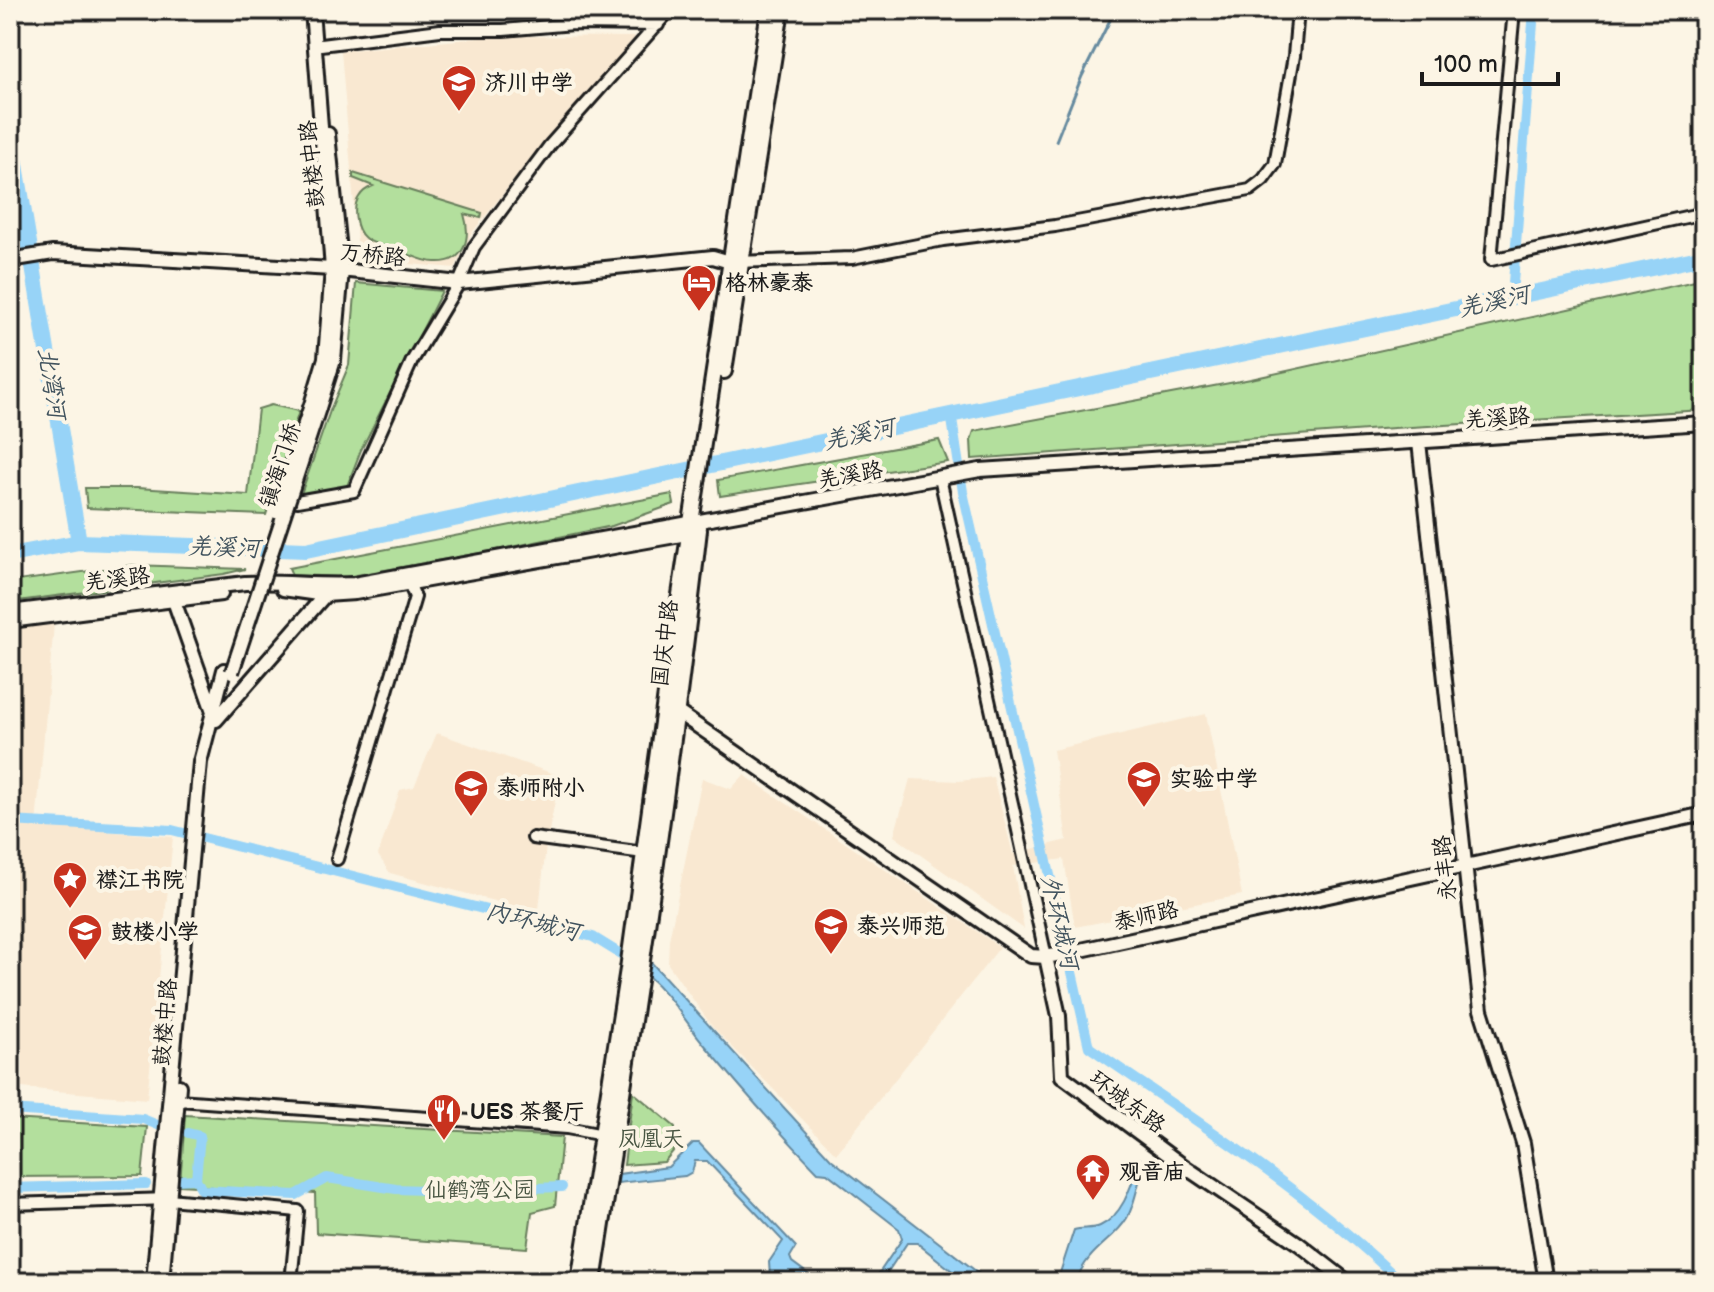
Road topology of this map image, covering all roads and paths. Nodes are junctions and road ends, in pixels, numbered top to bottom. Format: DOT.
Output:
graph roads {
  1 [pos="312,10"];
  2 [pos="320,10"];
  3 [pos="670,10"];
  4 [pos="769,10"];
  5 [pos="781,10"];
  6 [pos="1298,10"];
  7 [pos="1514,10"];
  8 [pos="658,25"];
  9 [pos="321,45"];
  10 [pos="1704,213"];
  11 [pos="10,260"];
  12 [pos="737,262"];
  13 [pos="337,269"];
  14 [pos="459,283"];
  15 [pos="314,408"];
  16 [pos="1704,423"];
  17 [pos="1419,442"];
  18 [pos="940,478"];
  19 [pos="297,501"];
  20 [pos="695,527"];
  21 [pos="407,579"];
  22 [pos="325,591"];
  23 [pos="300,592"];
  24 [pos="177,596"];
  25 [pos="10,612"];
  26 [pos="10,621"];
  27 [pos="226,677"];
  28 [pos="665,702"];
  29 [pos="678,712"];
  30 [pos="214,715"];
  31 [pos="1704,814"];
  32 [pos="196,834"];
  33 [pos="533,838"];
  34 [pos="644,853"];
  35 [pos="337,859"];
  36 [pos="1463,865"];
  37 [pos="638,947"];
  38 [pos="1051,956"];
  39 [pos="634,972"];
  40 [pos="178,1100"];
  41 [pos="603,1135"];
  42 [pos="165,1199"];
  43 [pos="10,1204"];
  44 [pos="153,1282"];
  45 [pos="162,1282"];
  46 [pos="291,1282"];
  47 [pos="579,1282"];
  48 [pos="593,1282"];
  49 [pos="1348,1282"];
  50 [pos="1546,1282"];
  1 -- 13 [label="street"];
  2 -- 9 [label="street, 鼓楼中路"];
  3 -- 8 [label="street"];
  4 -- 12 [label="main road"];
  5 -- 12 [label="main road"];
  6 -- 12 [label="street"];
  7 -- 10 [label="street"];
  8 -- 9 [label="street"];
  8 -- 14 [label="street"];
  9 -- 13 [label="street, 鼓楼中路"];
  11 -- 13 [label="street, 万桥路"];
  12 -- 14 [label="street, 万桥路"];
  12 -- 20 [label="main road, 国庆中路"];
  13 -- 14 [label="street, 万桥路"];
  13 -- 15 [label="street, 鼓楼中路"];
  14 -- 19 [label="street"];
  15 -- 27 [label="street, 镇海门桥, bridge"];
  16 -- 17 [label="street, 羌溪路"];
  17 -- 18 [label="street, 羌溪路"];
  17 -- 36 [label="street, 永丰路"];
  18 -- 20 [label="street, 羌溪路"];
  18 -- 38 [label="street"];
  20 -- 21 [label="street, 羌溪路"];
  20 -- 28 [label="main road, 国庆中路"];
  20 -- 29 [label="main road, 国庆中路"];
  21 -- 22 [label="street, 羌溪路"];
  21 -- 35 [label="street"];
  22 -- 23 [label="street, 羌溪路"];
  22 -- 24 [label="street, 羌溪路"];
  22 -- 30 [label="street"];
  23 -- 24 [label="street, 羌溪路"];
  23 -- 27 [label="street"];
  24 -- 25 [label="street, 羌溪路"];
  24 -- 26 [label="street, 羌溪路"];
  24 -- 27 [label="street"];
  24 -- 30 [label="street"];
  27 -- 30 [label="street, 镇海门桥"];
  28 -- 29 [label="street"];
  28 -- 34 [label="main road, 国庆中路"];
  29 -- 37 [label="main road, 国庆中路"];
  29 -- 38 [label="street"];
  30 -- 32 [label="street, 镇海门桥"];
  31 -- 36 [label="street, 泰师路"];
  32 -- 40 [label="street, 鼓楼中路"];
  32 -- 42 [label="street"];
  33 -- 34 [label="street"];
  34 -- 37 [label="main road, 国庆中路"];
  36 -- 38 [label="street, 泰师路"];
  36 -- 50 [label="street, 永丰路"];
  37 -- 39 [label="main road, 国庆中路"];
  38 -- 49 [label="street, 环城东路"];
  39 -- 41 [label="main road, 国庆中路"];
  39 -- 48 [label="main road, 国庆中路"];
  40 -- 41 [label="street"];
  40 -- 42 [label="street, 鼓楼中路"];
  41 -- 47 [label="main road, 国庆中路"];
  42 -- 43 [label="street"];
  42 -- 44 [label="street"];
  42 -- 45 [label="street, 鼓楼中路"];
  42 -- 46 [label="street"];
}
